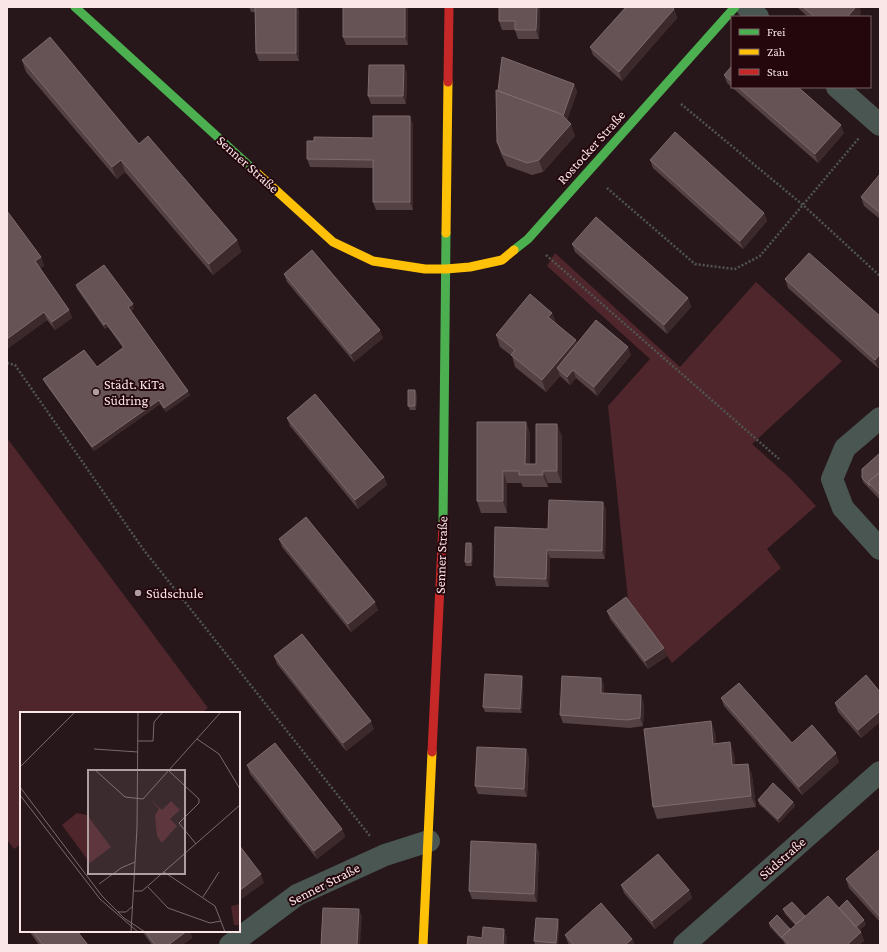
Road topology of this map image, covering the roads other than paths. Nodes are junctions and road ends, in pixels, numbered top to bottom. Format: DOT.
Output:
graph roads {
  1 [pos="75,7"];
  2 [pos="450,7"];
  3 [pos="735,7"];
  4 [pos="747,7"];
  5 [pos="757,16"];
  6 [pos="838,88"];
  7 [pos="877,123"];
  8 [pos="446,269"];
  9 [pos="880,418"];
  10 [pos="880,549"];
  11 [pos="880,772"];
  12 [pos="429,841"];
  13 [pos="694,942"];
  14 [pos="230,945"];
  15 [pos="423,945"];
  1 -- 8 [label="street, Senner Straße"];
  2 -- 8 [label="street, Senner Straße"];
  3 -- 8 [label="street, Rostocker Straße"];
  4 -- 5 [label="street"];
  6 -- 7 [label="street"];
  8 -- 12 [label="street, Senner Straße"];
  9 -- 10 [label="street"];
  11 -- 13 [label="street, Südstraße"];
  12 -- 14 [label="street, Senner Straße"];
  12 -- 15 [label="street, Senner Straße"];
}
